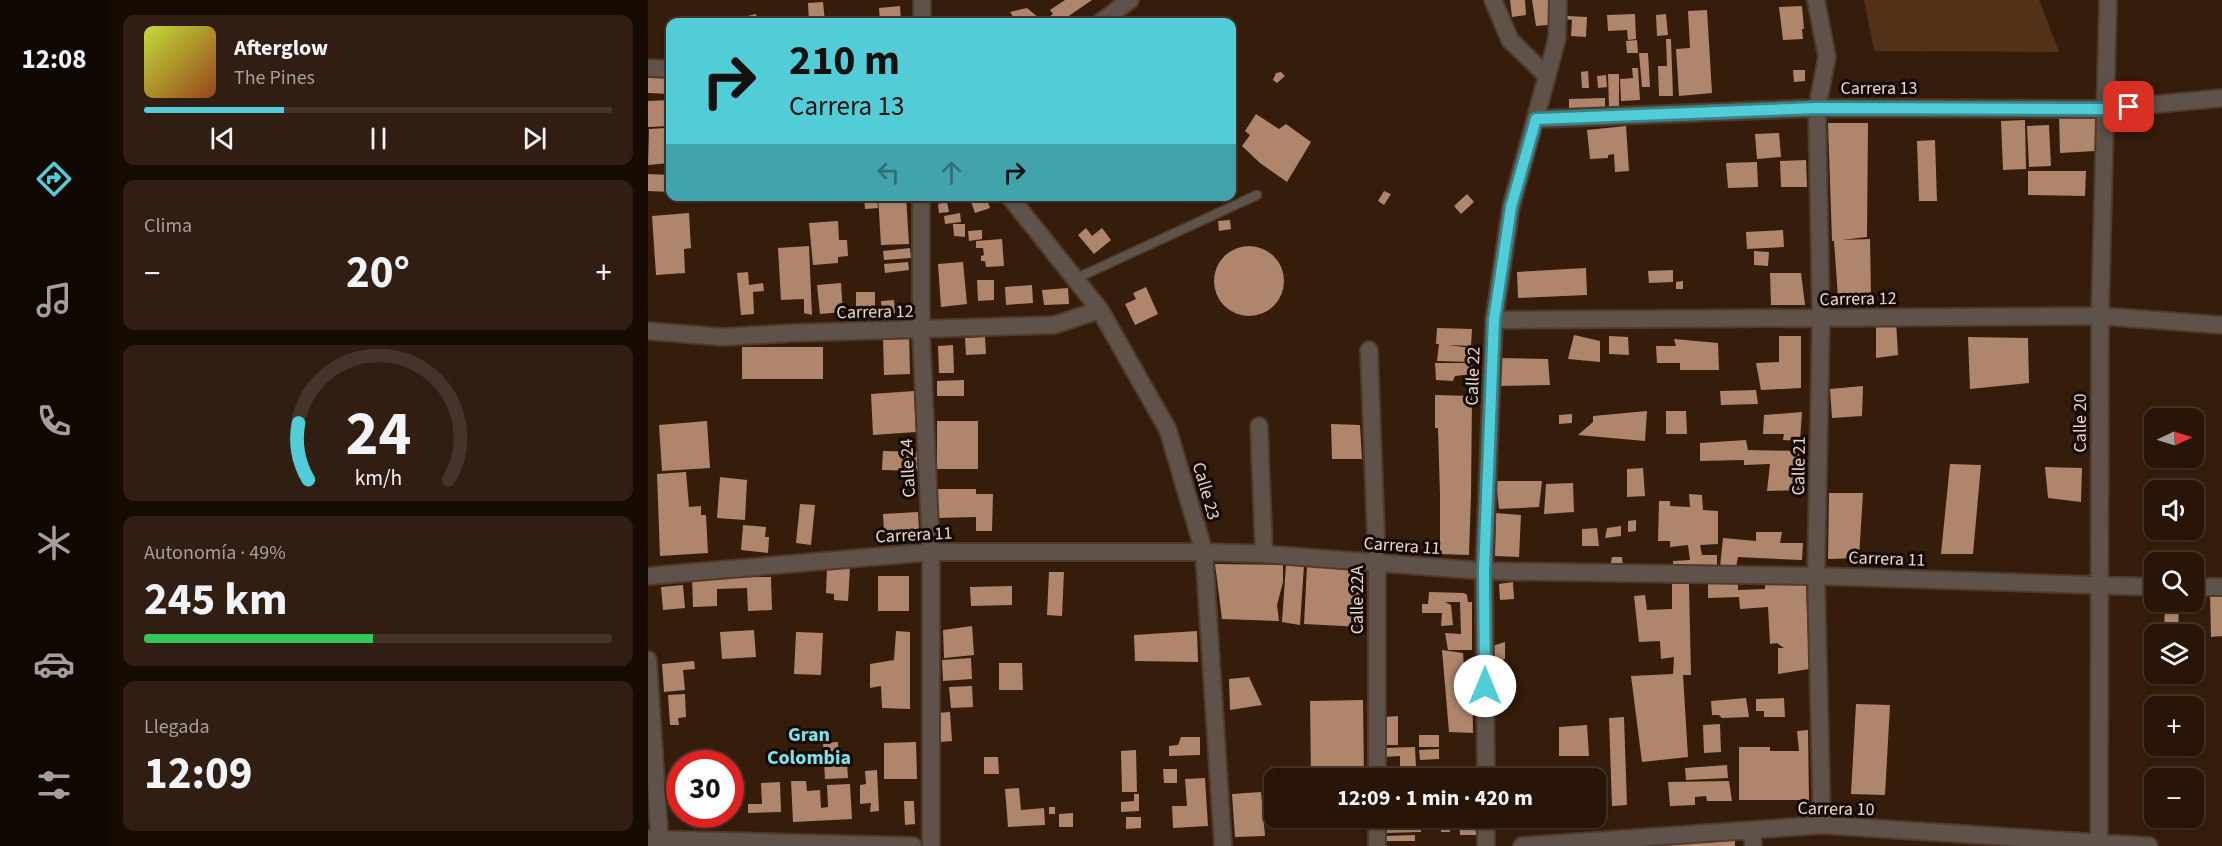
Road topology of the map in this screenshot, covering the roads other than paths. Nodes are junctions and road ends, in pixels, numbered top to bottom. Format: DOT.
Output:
graph roads {
  1 [pos="922,0"];
  2 [pos="1130,0"];
  3 [pos="1493,0"];
  4 [pos="1558,0"];
  5 [pos="1816,0"];
  6 [pos="2108,0"];
  7 [pos="922,18"];
  8 [pos="1106,18"];
  9 [pos="648,68"];
  10 [pos="666,69"];
  11 [pos="1547,76"];
  12 [pos="2222,98"];
  13 [pos="1817,108"];
  14 [pos="2106,109"];
  15 [pos="1536,119"];
  16 [pos="1257,195"];
  17 [pos="921,201"];
  18 [pos="1013,201"];
  19 [pos="1075,279"];
  20 [pos="1100,310"];
  21 [pos="2100,316"];
  22 [pos="1821,319"];
  23 [pos="1494,320"];
  24 [pos="2222,326"];
  25 [pos="921,330"];
  26 [pos="648,331"];
  27 [pos="1369,350"];
  28 [pos="1259,426"];
  29 [pos="931,552"];
  30 [pos="1204,552"];
  31 [pos="1264,554"];
  32 [pos="1377,564"];
  33 [pos="1484,571"];
  34 [pos="648,576"];
  35 [pos="1816,576"];
  36 [pos="2098,586"];
  37 [pos="2144,587"];
  38 [pos="2204,587"];
  39 [pos="2222,587"];
  40 [pos="648,660"];
  41 [pos="1377,768"];
  42 [pos="1485,768"];
  43 [pos="1822,825"];
  44 [pos="1377,828"];
  45 [pos="1486,828"];
  46 [pos="1753,838"];
  47 [pos="656,842"];
  48 [pos="2099,845"];
  49 [pos="913,846"];
  50 [pos="931,846"];
  51 [pos="1223,846"];
  52 [pos="1377,846"];
  53 [pos="1486,846"];
  54 [pos="1522,846"];
  55 [pos="2149,846"];
  1 -- 7 [label="street"];
  2 -- 8 [label="street"];
  3 -- 11 [label="street"];
  4 -- 11 [label="street, Calle 22"];
  5 -- 13 [label="street, Calle 21"];
  6 -- 14 [label="street, Calle 20"];
  9 -- 10 [label="street"];
  11 -- 15 [label="street, Calle 22"];
  12 -- 14 [label="street, Carrera 13"];
  13 -- 14 [label="street, Carrera 13"];
  13 -- 15 [label="street, Carrera 13"];
  13 -- 22 [label="street, Calle 21"];
  14 -- 21 [label="street, Calle 20"];
  15 -- 23 [label="street, Calle 22"];
  16 -- 19 [label="lane"];
  17 -- 25 [label="street, Calle 24"];
  18 -- 19 [label="street, Calle 23"];
  19 -- 20 [label="street, Calle 23"];
  20 -- 25 [label="street, Carrera 12"];
  20 -- 30 [label="street, Calle 23"];
  21 -- 22 [label="street, Carrera 12"];
  21 -- 24 [label="street, Carrera 12"];
  21 -- 36 [label="street, Calle 20"];
  22 -- 23 [label="street, Carrera 12"];
  22 -- 35 [label="street, Calle 21"];
  23 -- 33 [label="street, Calle 22"];
  25 -- 26 [label="street, Carrera 12"];
  25 -- 29 [label="street, Calle 24"];
  27 -- 32 [label="street, Calle 22A"];
  28 -- 31 [label="street"];
  29 -- 30 [label="street, Carrera 11"];
  29 -- 34 [label="street, Carrera 11"];
  29 -- 50 [label="street, Calle 24"];
  30 -- 31 [label="street, Carrera 11"];
  30 -- 51 [label="street, Calle 23"];
  31 -- 32 [label="street, Carrera 11"];
  32 -- 33 [label="street, Carrera 11"];
  32 -- 41 [label="street, Calle 22A"];
  33 -- 35 [label="street, Carrera 11"];
  33 -- 42 [label="street, Calle 22"];
  35 -- 36 [label="street, Carrera 11"];
  35 -- 43 [label="street, Calle 21"];
  36 -- 37 [label="street, Carrera 11"];
  36 -- 48 [label="street, Calle 20"];
  38 -- 39 [label="street"];
  40 -- 47 [label="street"];
  43 -- 46 [label="street, Carrera 10"];
  43 -- 48 [label="street, Carrera 10"];
  44 -- 52 [label="street"];
  45 -- 53 [label="street"];
  46 -- 54 [label="street, Carrera 10"];
  47 -- 49 [label="street"];
  48 -- 55 [label="street, Carrera 10"];
}
